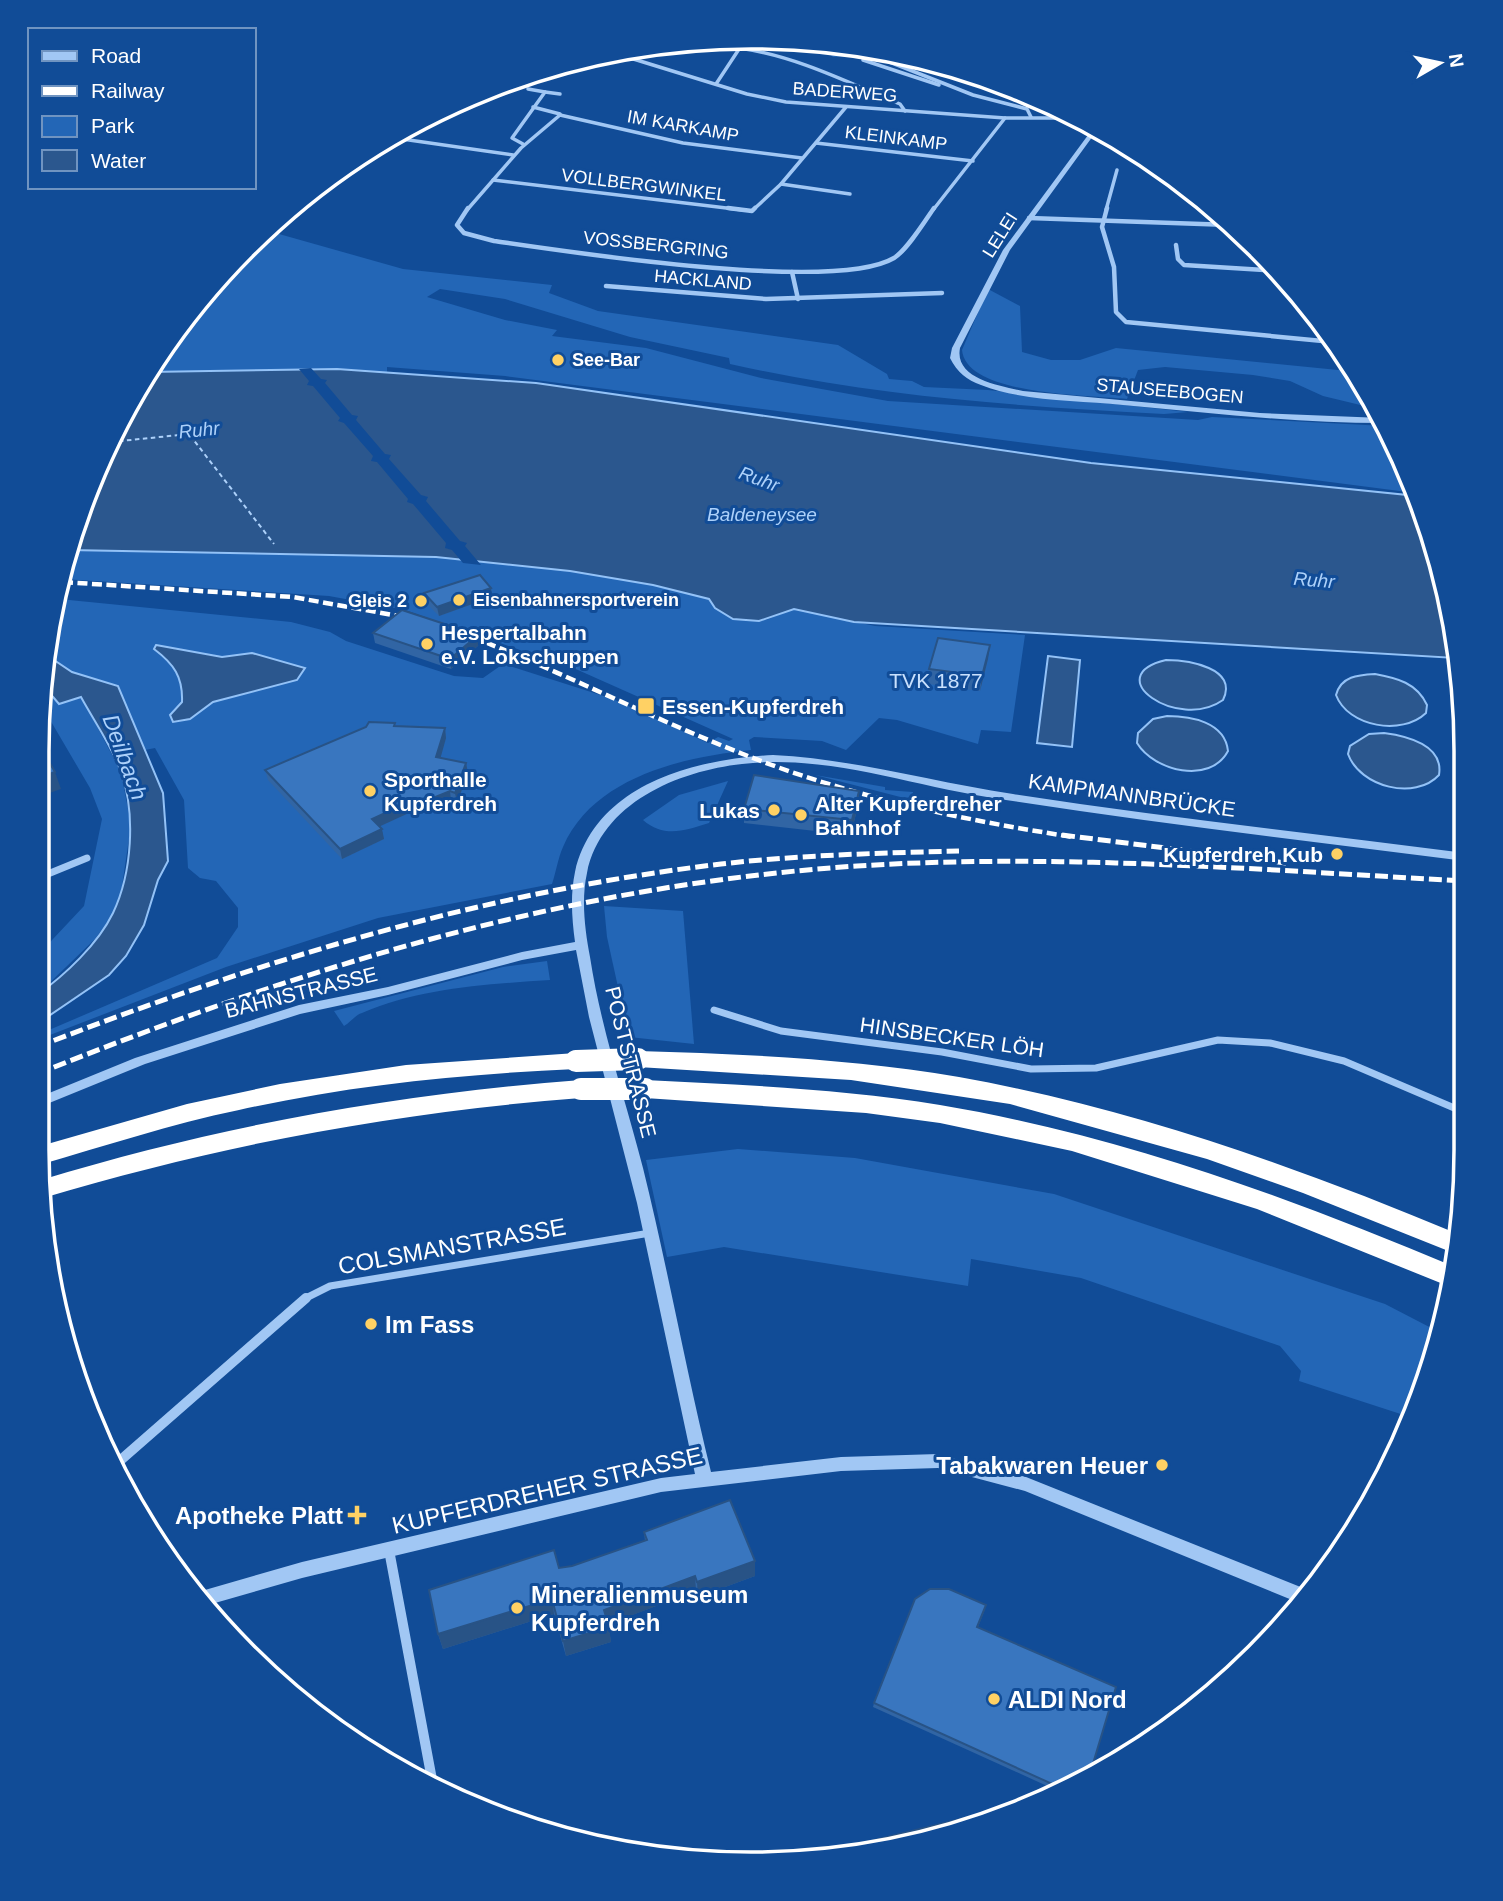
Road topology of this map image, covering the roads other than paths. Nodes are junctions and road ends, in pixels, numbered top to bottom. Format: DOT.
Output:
graph roads {
  1 [pos="748,49"];
  2 [pos="738,50"];
  3 [pos="634,59"];
  4 [pos="863,60"];
  5 [pos="891,62"];
  6 [pos="716,84"];
  7 [pos="948,85"];
  8 [pos="528,89"];
  9 [pos="545,92"];
  10 [pos="560,94"];
  11 [pos="533,107"];
  12 [pos="846,107"];
  13 [pos="905,111"];
  14 [pos="561,115"];
  15 [pos="1005,117"];
  16 [pos="1031,117"];
  17 [pos="1054,117"];
  18 [pos="1090,136"];
  19 [pos="406,140"];
  20 [pos="816,143"];
  21 [pos="523,144"];
  22 [pos="513,155"];
  23 [pos="802,158"];
  24 [pos="972,160"];
  25 [pos="1117,170"];
  26 [pos="493,180"];
  27 [pos="781,184"];
  28 [pos="850,194"];
  29 [pos="1029,218"];
  30 [pos="1103,220"];
  31 [pos="1217,224"];
  32 [pos="1176,245"];
  33 [pos="1263,270"];
  34 [pos="792,272"];
  35 [pos="606,286"];
  36 [pos="942,293"];
  37 [pos="798,299"];
  38 [pos="1321,341"];
  39 [pos="960,369"];
  40 [pos="1371,420"];
  41 [pos="754,758"];
  42 [pos="1454,856"];
  43 [pos="87,858"];
  44 [pos="49,874"];
  45 [pos="583,945"];
  46 [pos="714,1010"];
  47 [pos="49,1098"];
  48 [pos="1454,1109"];
  49 [pos="49,1153"];
  50 [pos="51,1186"];
  51 [pos="650,1233"];
  52 [pos="1448,1240"];
  53 [pos="1443,1273"];
  54 [pos="121,1460"];
  55 [pos="704,1478"];
  56 [pos="389,1550"];
  57 [pos="1296,1593"];
  58 [pos="209,1596"];
  59 [pos="431,1775"];
  1 -- 13 [label="street"];
  2 -- 6 [label="street"];
  3 -- 6 [label="street, BADERWEG"];
  4 -- 7 [label="street"];
  5 -- 7 [label="street"];
  6 -- 12 [label="street, BADERWEG"];
  7 -- 16 [label="street"];
  8 -- 9 [label="street"];
  9 -- 10 [label="street"];
  9 -- 11 [label="street"];
  11 -- 14 [label="street, IM KARKAMP"];
  11 -- 21 [label="street"];
  12 -- 13 [label="street, BADERWEG"];
  12 -- 20 [label="street, VOLLBERGWINKEL"];
  13 -- 15 [label="street, BADERWEG"];
  14 -- 21 [label="street"];
  14 -- 23 [label="street, IM KARKAMP"];
  15 -- 16 [label="street, BADERWEG"];
  15 -- 24 [label="street, VOSSBERGRING"];
  16 -- 17 [label="street, BADERWEG"];
  18 -- 29 [label="street, LELEI"];
  19 -- 22 [label="street"];
  20 -- 23 [label="street, VOLLBERGWINKEL"];
  20 -- 24 [label="street, KLEINKAMP"];
  21 -- 22 [label="street"];
  22 -- 26 [label="street, VOSSBERGRING"];
  23 -- 27 [label="street, VOLLBERGWINKEL"];
  24 -- 34 [label="street, VOSSBERGRING"];
  25 -- 30 [label="street"];
  26 -- 27 [label="street, VOLLBERGWINKEL"];
  26 -- 34 [label="street, VOSSBERGRING"];
  27 -- 28 [label="street"];
  29 -- 30 [label="street"];
  29 -- 39 [label="street, LELEI"];
  30 -- 31 [label="street"];
  30 -- 38 [label="street"];
  32 -- 33 [label="street"];
  34 -- 37 [label="street"];
  35 -- 37 [label="street, HACKLAND"];
  36 -- 37 [label="street, HACKLAND"];
  39 -- 40 [label="street, STAUSEEBOGEN"];
  41 -- 42 [label="street, KAMPMANNBRÜCKE"];
  41 -- 45 [label="street, POSTSTRASSE"];
  43 -- 44 [label="street"];
  45 -- 47 [label="street, BAHNSTRASSE"];
  45 -- 51 [label="street, POSTSTRASSE"];
  46 -- 48 [label="street, HINSBECKER LÖH"];
  49 -- 52 [label="highway, bridge"];
  50 -- 53 [label="highway, bridge"];
  51 -- 54 [label="street, COLSMANSTRASSE"];
  51 -- 55 [label="street, POSTSTRASSE"];
  55 -- 56 [label="street, KUPFERDREHER STRASSE"];
  55 -- 57 [label="street, KUPFERDREHER STRASSE"];
  56 -- 58 [label="street, KUPFERDREHER STRASSE"];
  56 -- 59 [label="street"];
}
